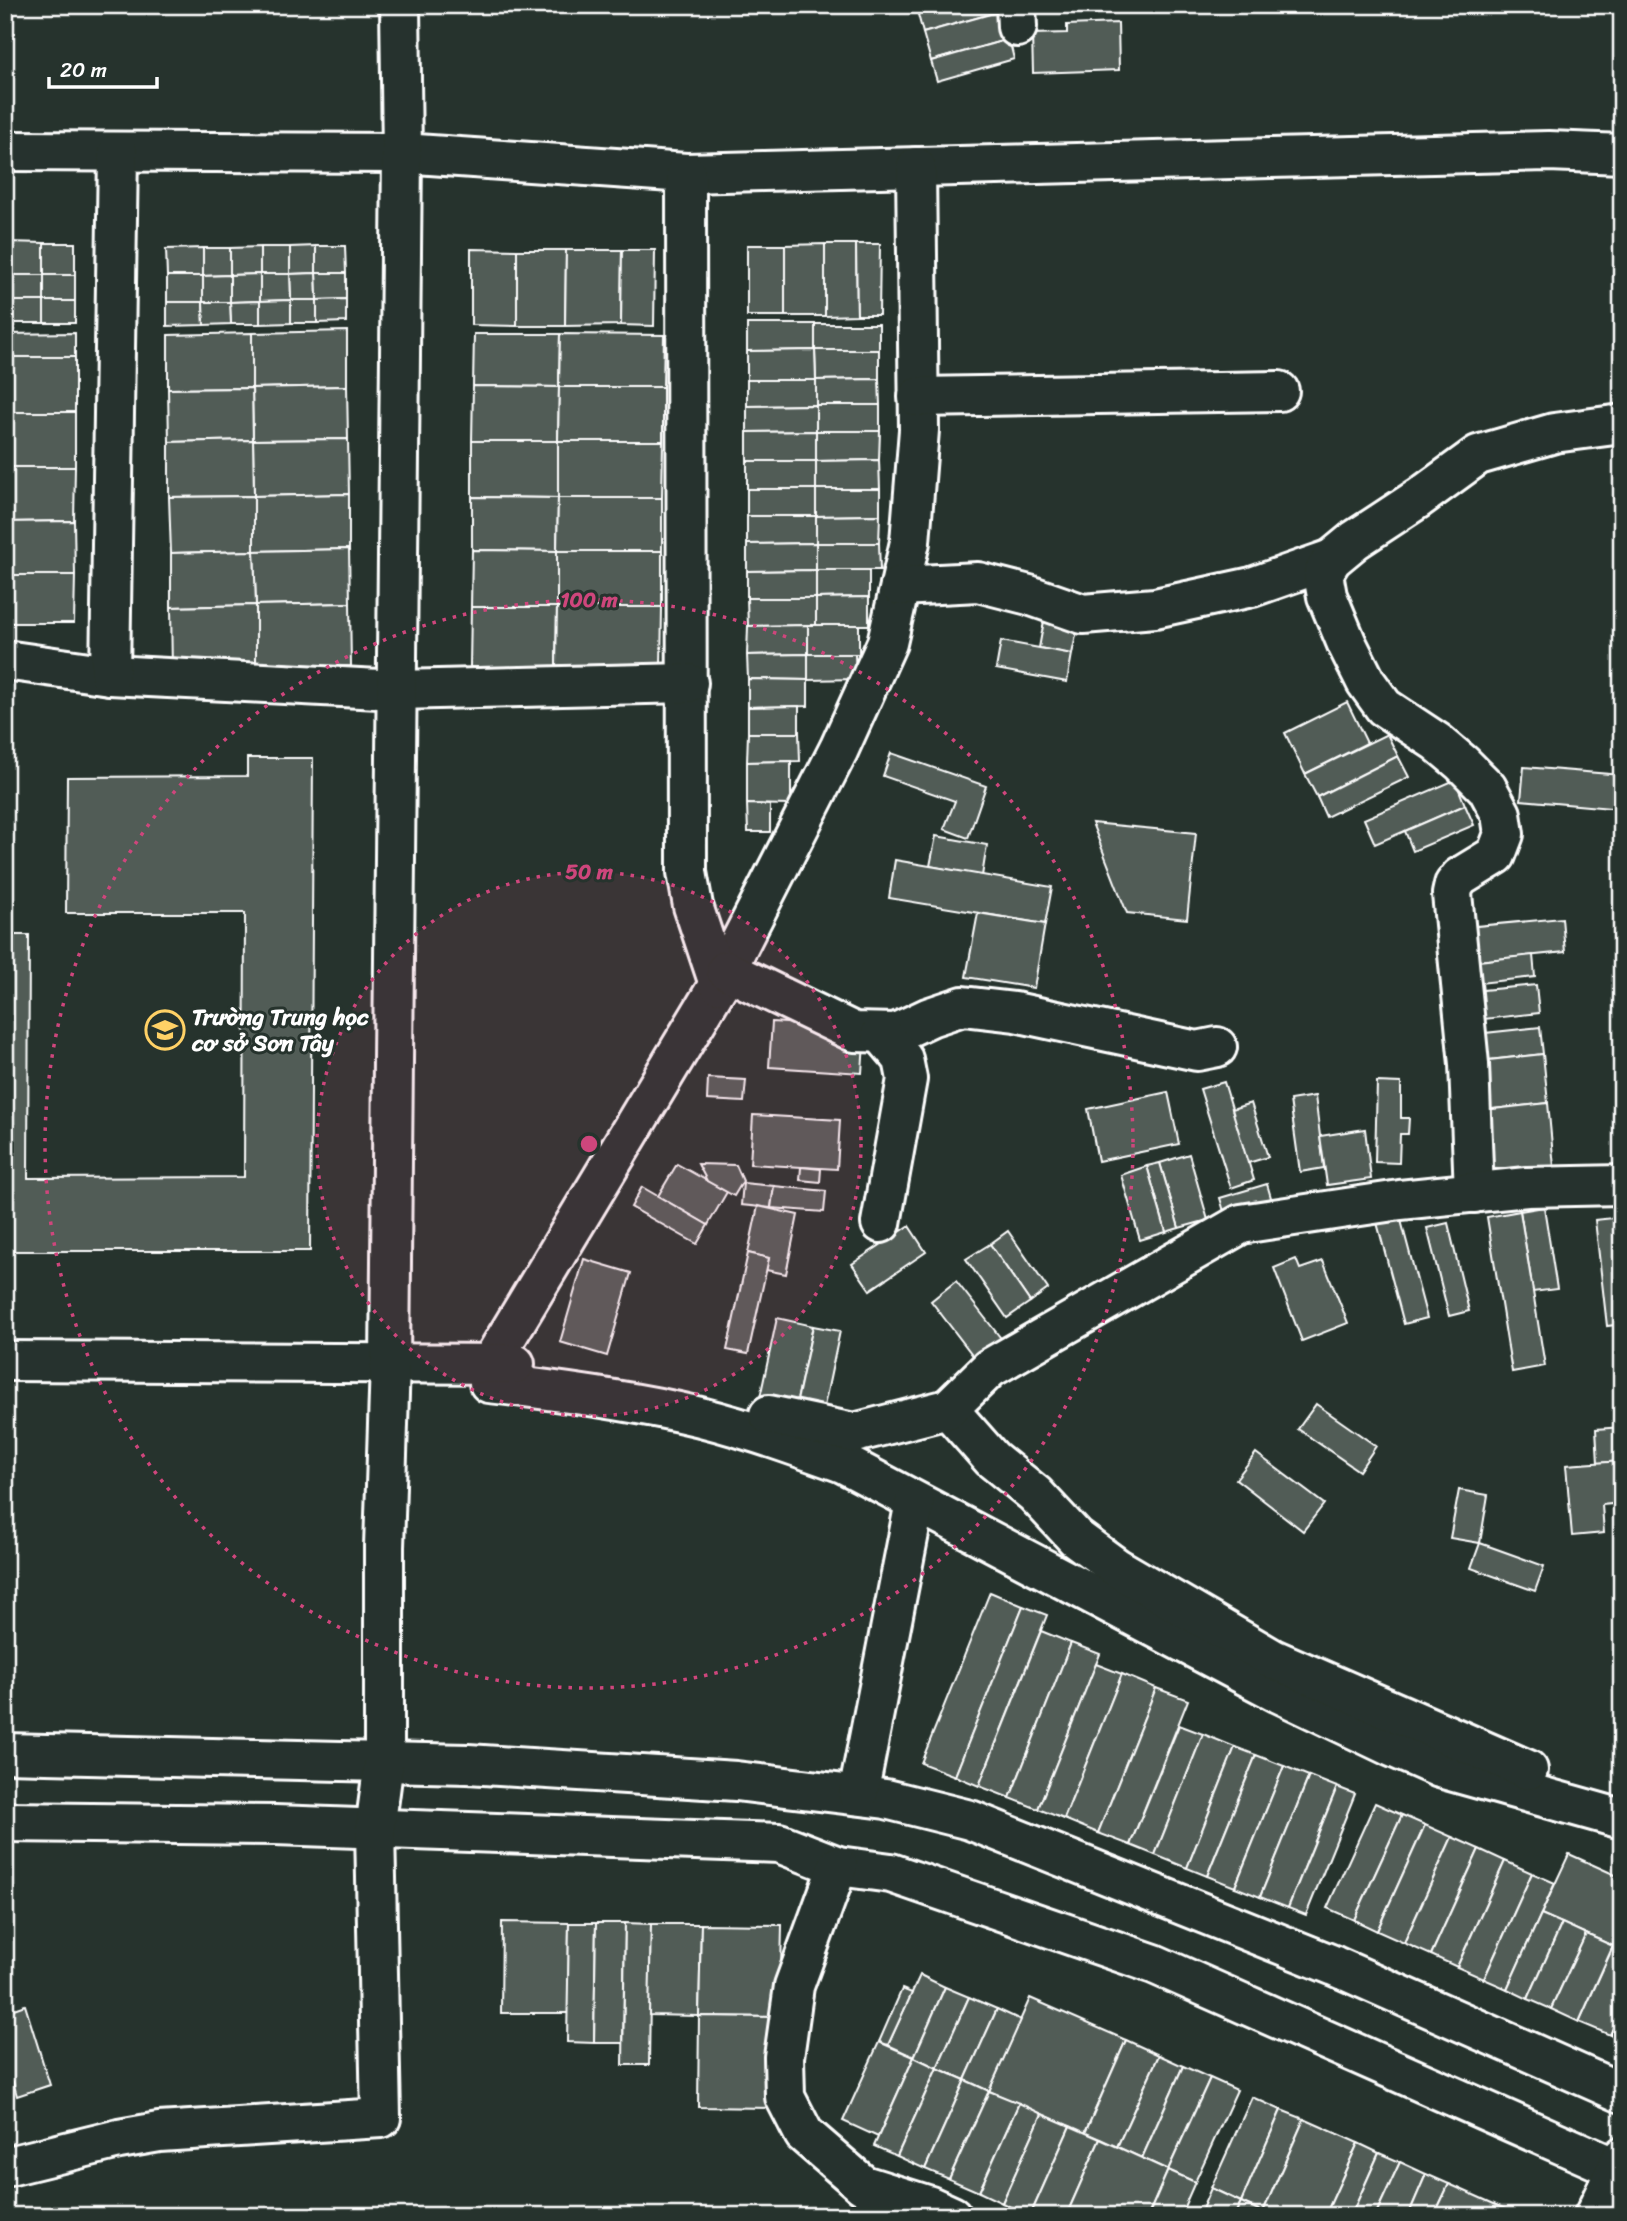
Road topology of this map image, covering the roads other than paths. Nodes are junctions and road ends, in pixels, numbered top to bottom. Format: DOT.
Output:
graph roads {
  1 [pos="400,5"];
  2 [pos="5,151"];
  3 [pos="118,153"];
  4 [pos="402,153"];
  5 [pos="1622,154"];
  6 [pos="916,167"];
  7 [pos="686,173"];
  8 [pos="1279,391"];
  9 [pos="918,397"];
  10 [pos="1622,425"];
  11 [pos="1332,559"];
  12 [pos="900,586"];
  13 [pos="5,660"];
  14 [pos="110,676"];
  15 [pos="688,683"];
  16 [pos="398,690"];
  17 [pos="723,977"];
  18 [pos="881,1033"];
  19 [pos="1217,1047"];
  20 [pos="1622,1185"];
  21 [pos="1475,1193"];
  22 [pos="881,1223"];
  23 [pos="5,1361"];
  24 [pos="390,1363"];
  25 [pos="491,1363"];
  26 [pos="948,1409"];
  27 [pos="915,1502"];
  28 [pos="5,1753"];
  29 [pos="384,1762"];
  30 [pos="858,1795"];
  31 [pos="1622,1805"];
  32 [pos="1622,1819"];
  33 [pos="5,1822"];
  34 [pos="374,1829"];
  35 [pos="838,1866"];
  36 [pos="1622,2093"];
  37 [pos="1620,2165"];
  38 [pos="5,2167"];
  39 [pos="952,2216"];
  40 [pos="1594,2216"];
  1 -- 4 [label="street"];
  2 -- 3 [label="street"];
  3 -- 4 [label="street"];
  3 -- 14 [label="street"];
  4 -- 7 [label="street"];
  4 -- 16 [label="street"];
  5 -- 6 [label="street"];
  6 -- 7 [label="street"];
  6 -- 9 [label="street"];
  7 -- 15 [label="street"];
  8 -- 9 [label="street"];
  9 -- 12 [label="street"];
  10 -- 11 [label="street"];
  11 -- 12 [label="street"];
  11 -- 21 [label="street"];
  12 -- 17 [label="street"];
  13 -- 14 [label="street"];
  14 -- 16 [label="street"];
  15 -- 16 [label="street"];
  15 -- 17 [label="street"];
  16 -- 24 [label="street"];
  17 -- 18 [label="street"];
  17 -- 25 [label="street"];
  18 -- 19 [label="street"];
  18 -- 22 [label="street"];
  20 -- 21 [label="street"];
  21 -- 26 [label="street"];
  23 -- 24 [label="street"];
  24 -- 25 [label="street"];
  24 -- 29 [label="street"];
  25 -- 26 [label="street"];
  25 -- 27 [label="street"];
  26 -- 31 [label="street"];
  27 -- 30 [label="street"];
  27 -- 32 [label="street"];
  28 -- 29 [label="street"];
  29 -- 30 [label="street"];
  29 -- 34 [label="street"];
  30 -- 36 [label="street"];
  33 -- 34 [label="street"];
  34 -- 35 [label="street"];
  34 -- 38 [label="street"];
  35 -- 37 [label="street"];
  35 -- 39 [label="street"];
  37 -- 40 [label="street"];
}
